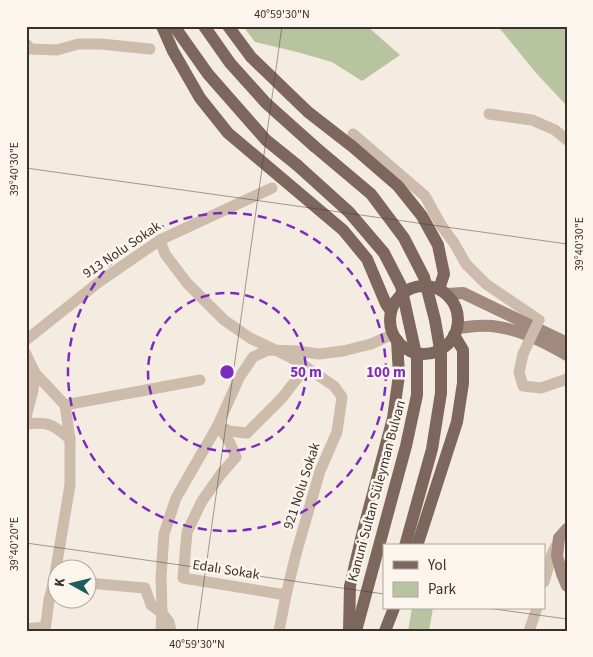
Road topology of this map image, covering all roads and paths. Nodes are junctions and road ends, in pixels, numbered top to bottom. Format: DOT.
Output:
graph roads {
  1 [pos="162,26"];
  2 [pos="174,26"];
  3 [pos="204,26"];
  4 [pos="228,26"];
  5 [pos="26,44"];
  6 [pos="150,49"];
  7 [pos="489,114"];
  8 [pos="352,134"];
  9 [pos="567,140"];
  10 [pos="272,188"];
  11 [pos="160,240"];
  12 [pos="442,292"];
  13 [pos="391,311"];
  14 [pos="455,332"];
  15 [pos="395,337"];
  16 [pos="26,340"];
  17 [pos="567,343"];
  18 [pos="26,354"];
  19 [pos="567,355"];
  20 [pos="306,367"];
  21 [pos="35,373"];
  22 [pos="567,379"];
  23 [pos="200,380"];
  24 [pos="65,405"];
  25 [pos="26,417"];
  26 [pos="26,424"];
  27 [pos="218,425"];
  28 [pos="70,439"];
  29 [pos="563,534"];
  30 [pos="406,544"];
  31 [pos="418,544"];
  32 [pos="59,560"];
  33 [pos="546,575"];
  34 [pos="98,584"];
  35 [pos="567,586"];
  36 [pos="286,595"];
  37 [pos="48,600"];
  38 [pos="388,610"];
  39 [pos="393,610"];
  40 [pos="535,610"];
  41 [pos="162,613"];
  42 [pos="26,629"];
  43 [pos="45,629"];
  44 [pos="161,631"];
  45 [pos="171,631"];
  46 [pos="279,631"];
  47 [pos="349,631"];
  48 [pos="356,631"];
  49 [pos="383,631"];
  50 [pos="529,631"];
  1 -- 13 [label="main road"];
  2 -- 48 [label="main road, Kanuni Sultan Süleyman Bulvarı, bridge"];
  3 -- 30 [label="main road, bridge"];
  4 -- 12 [label="main road"];
  5 -- 6 [label="street"];
  7 -- 9 [label="street"];
  8 -- 22 [label="street, bridge"];
  10 -- 11 [label="street, 913 Nolu Sokak"];
  11 -- 16 [label="street, 913 Nolu Sokak"];
  11 -- 20 [label="street"];
  12 -- 13 [label="main road"];
  12 -- 14 [label="main road"];
  12 -- 17 [label="street"];
  13 -- 15 [label="main road"];
  14 -- 15 [label="main road"];
  14 -- 19 [label="street"];
  14 -- 31 [label="main road"];
  15 -- 27 [label="street, bridge"];
  15 -- 47 [label="main road"];
  18 -- 21 [label="street"];
  20 -- 27 [label="street"];
  20 -- 36 [label="street, 921 Nolu Sokak"];
  21 -- 24 [label="street"];
  21 -- 25 [label="street"];
  23 -- 24 [label="street"];
  24 -- 28 [label="street"];
  26 -- 28 [label="street"];
  27 -- 36 [label="street, Edalı Sokak"];
  27 -- 41 [label="street"];
  28 -- 32 [label="street"];
  29 -- 33 [label="street"];
  29 -- 35 [label="street"];
  34 -- 41 [label="street"];
  36 -- 46 [label="street, 921 Nolu Sokak"];
  37 -- 43 [label="street"];
  38 -- 49 [label="main road"];
  39 -- 49 [label="main road"];
  40 -- 50 [label="street"];
  41 -- 44 [label="street"];
  41 -- 45 [label="street"];
  42 -- 43 [label="street"];
}
